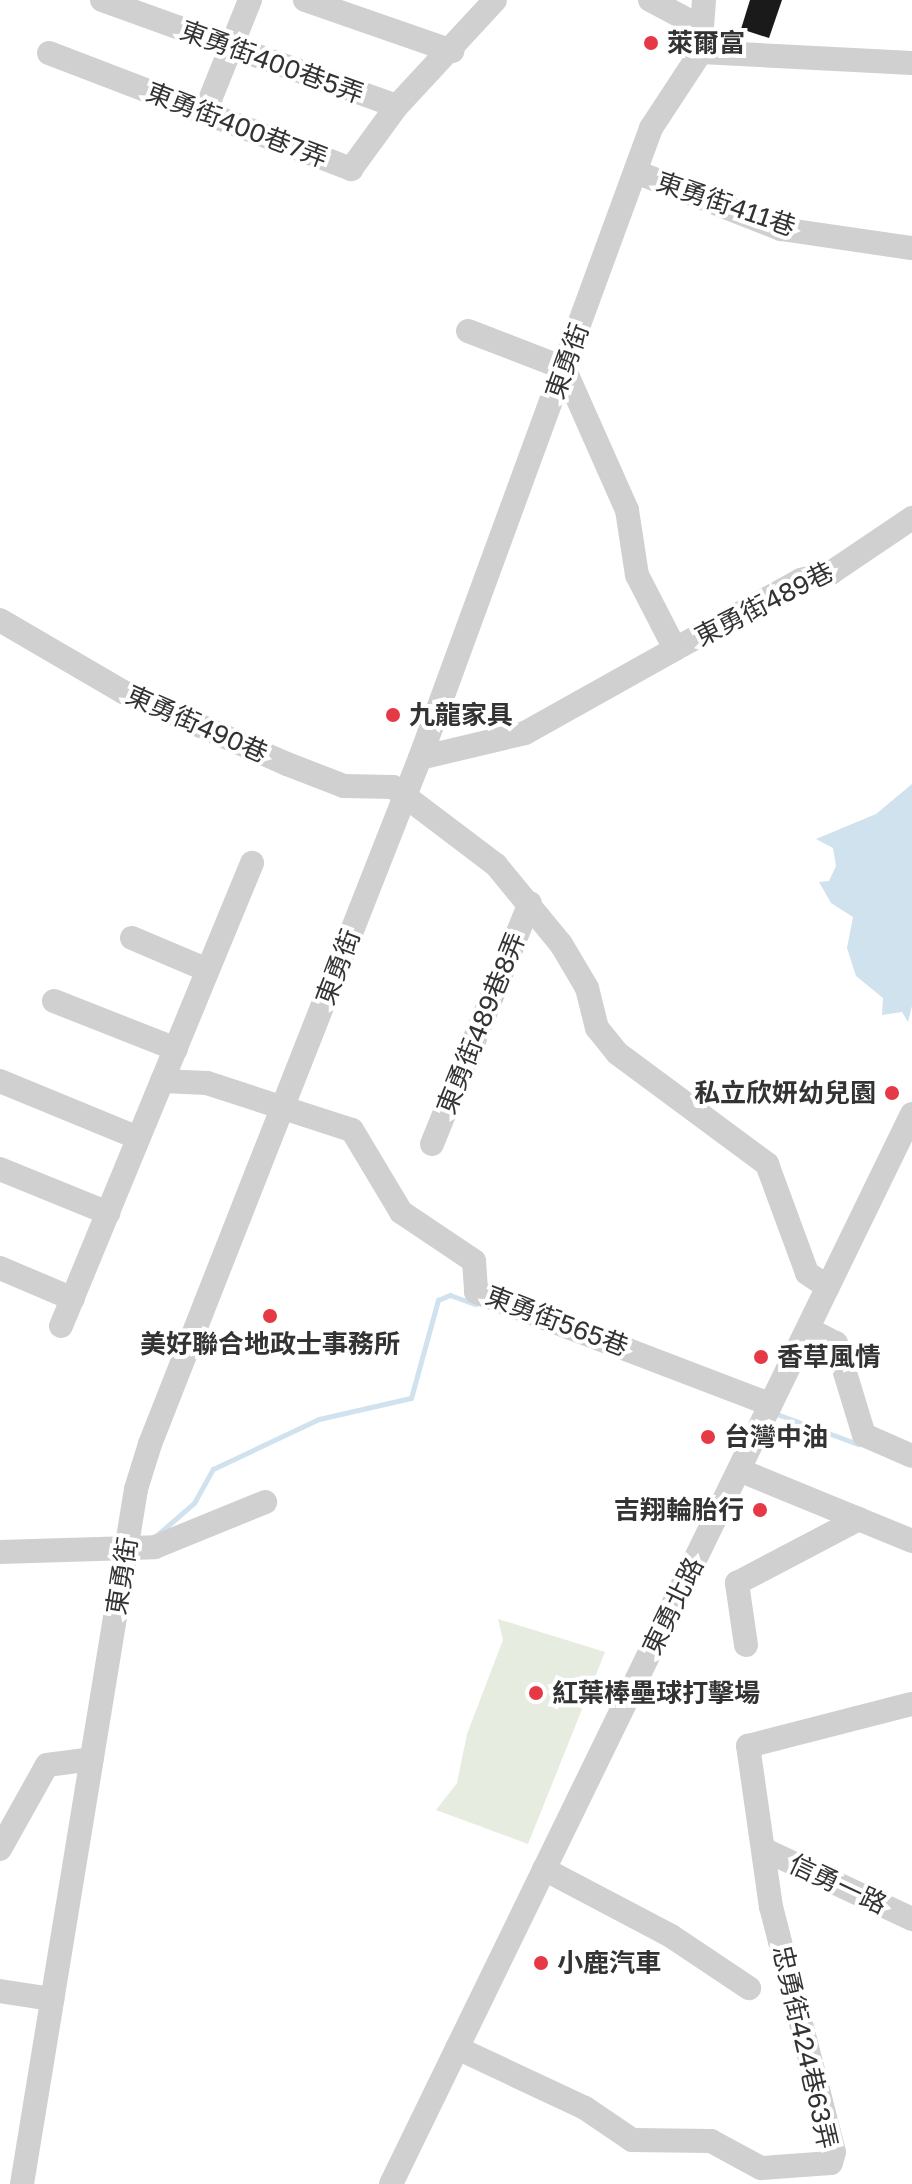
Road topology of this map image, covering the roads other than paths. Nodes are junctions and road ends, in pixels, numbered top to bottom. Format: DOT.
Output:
graph roads {
  1 [pos="102,0"];
  2 [pos="250,0"];
  3 [pos="305,0"];
  4 [pos="495,0"];
  5 [pos="650,0"];
  6 [pos="704,0"];
  7 [pos="232,50"];
  8 [pos="452,51"];
  9 [pos="701,52"];
  10 [pos="49,53"];
  11 [pos="912,63"];
  12 [pos="397,106"];
  13 [pos="205,112"];
  14 [pos="636,172"];
  15 [pos="912,248"];
  16 [pos="468,331"];
  17 [pos="564,368"];
  18 [pos="912,518"];
  19 [pos="0,620"];
  20 [pos="675,649"];
  21 [pos="420,758"];
  22 [pos="405,796"];
  23 [pos="252,863"];
  24 [pos="530,903"];
  25 [pos="132,938"];
  26 [pos="205,969"];
  27 [pos="54,1001"];
  28 [pos="176,1049"];
  29 [pos="0,1081"];
  30 [pos="162,1081"];
  31 [pos="282,1106"];
  32 [pos="912,1114"];
  33 [pos="138,1138"];
  34 [pos="432,1144"];
  35 [pos="0,1169"];
  36 [pos="108,1213"];
  37 [pos="0,1268"];
  38 [pos="828,1287"];
  39 [pos="73,1299"];
  40 [pos="61,1326"];
  41 [pos="808,1329"];
  42 [pos="767,1411"];
  43 [pos="912,1456"];
  44 [pos="739,1470"];
  45 [pos="265,1502"];
  46 [pos="859,1519"];
  47 [pos="912,1541"];
  48 [pos="0,1552"];
  49 [pos="127,1552"];
  50 [pos="746,1645"];
  51 [pos="912,1704"];
  52 [pos="92,1759"];
  53 [pos="0,1849"];
  54 [pos="763,1849"];
  55 [pos="544,1869"];
  56 [pos="912,1919"];
  57 [pos="749,1988"];
  58 [pos="0,1991"];
  59 [pos="52,1999"];
  60 [pos="457,2048"];
  61 [pos="24,2174"];
  62 [pos="391,2184"];
  1 -- 7 [label="street, 東勇街400巷5弄"];
  2 -- 7 [label="street"];
  3 -- 8 [label="street"];
  4 -- 8 [label="street, 東勇街400巷7弄"];
  5 -- 9 [label="street"];
  6 -- 9 [label="street"];
  7 -- 12 [label="street, 東勇街400巷5弄"];
  7 -- 13 [label="street"];
  8 -- 12 [label="street, 東勇街400巷7弄"];
  9 -- 11 [label="street"];
  9 -- 14 [label="street, 東勇街"];
  10 -- 13 [label="street, 東勇街400巷7弄"];
  12 -- 13 [label="street, 東勇街400巷7弄"];
  14 -- 15 [label="street, 東勇街411巷"];
  14 -- 17 [label="street, 東勇街"];
  16 -- 17 [label="street"];
  17 -- 20 [label="street, 東勇街489巷"];
  17 -- 21 [label="street, 東勇街"];
  18 -- 20 [label="street, 東勇街489巷"];
  19 -- 22 [label="street, 東勇街490巷"];
  20 -- 21 [label="street"];
  21 -- 22 [label="street, 東勇街"];
  22 -- 24 [label="street"];
  22 -- 31 [label="street, 東勇街"];
  23 -- 26 [label="street"];
  24 -- 34 [label="street, 東勇街489巷8弄"];
  24 -- 38 [label="street"];
  25 -- 26 [label="street"];
  26 -- 28 [label="street"];
  27 -- 28 [label="street"];
  28 -- 30 [label="street"];
  29 -- 33 [label="street"];
  30 -- 31 [label="street"];
  30 -- 33 [label="street"];
  31 -- 42 [label="street, 東勇街565巷"];
  31 -- 49 [label="street, 東勇街"];
  32 -- 38 [label="street, 東勇北路"];
  33 -- 36 [label="street"];
  35 -- 36 [label="street"];
  36 -- 39 [label="street"];
  37 -- 39 [label="street"];
  38 -- 41 [label="street, 東勇北路"];
  39 -- 40 [label="street"];
  41 -- 42 [label="street, 東勇北路"];
  41 -- 43 [label="street"];
  42 -- 44 [label="street, 東勇北路"];
  44 -- 46 [label="street"];
  44 -- 55 [label="street, 東勇北路"];
  45 -- 49 [label="street"];
  46 -- 47 [label="street"];
  46 -- 50 [label="street"];
  48 -- 49 [label="street"];
  49 -- 52 [label="street, 東勇街"];
  51 -- 54 [label="street, 忠勇街424巷63弄"];
  52 -- 53 [label="street"];
  52 -- 59 [label="street, 東勇街"];
  54 -- 56 [label="street, 信勇一路"];
  54 -- 60 [label="street, 忠勇街424巷63弄"];
  55 -- 57 [label="street"];
  55 -- 60 [label="street, 東勇北路"];
  58 -- 59 [label="street"];
  59 -- 61 [label="street, 東勇街"];
  60 -- 62 [label="street, 東勇北路"];
}
